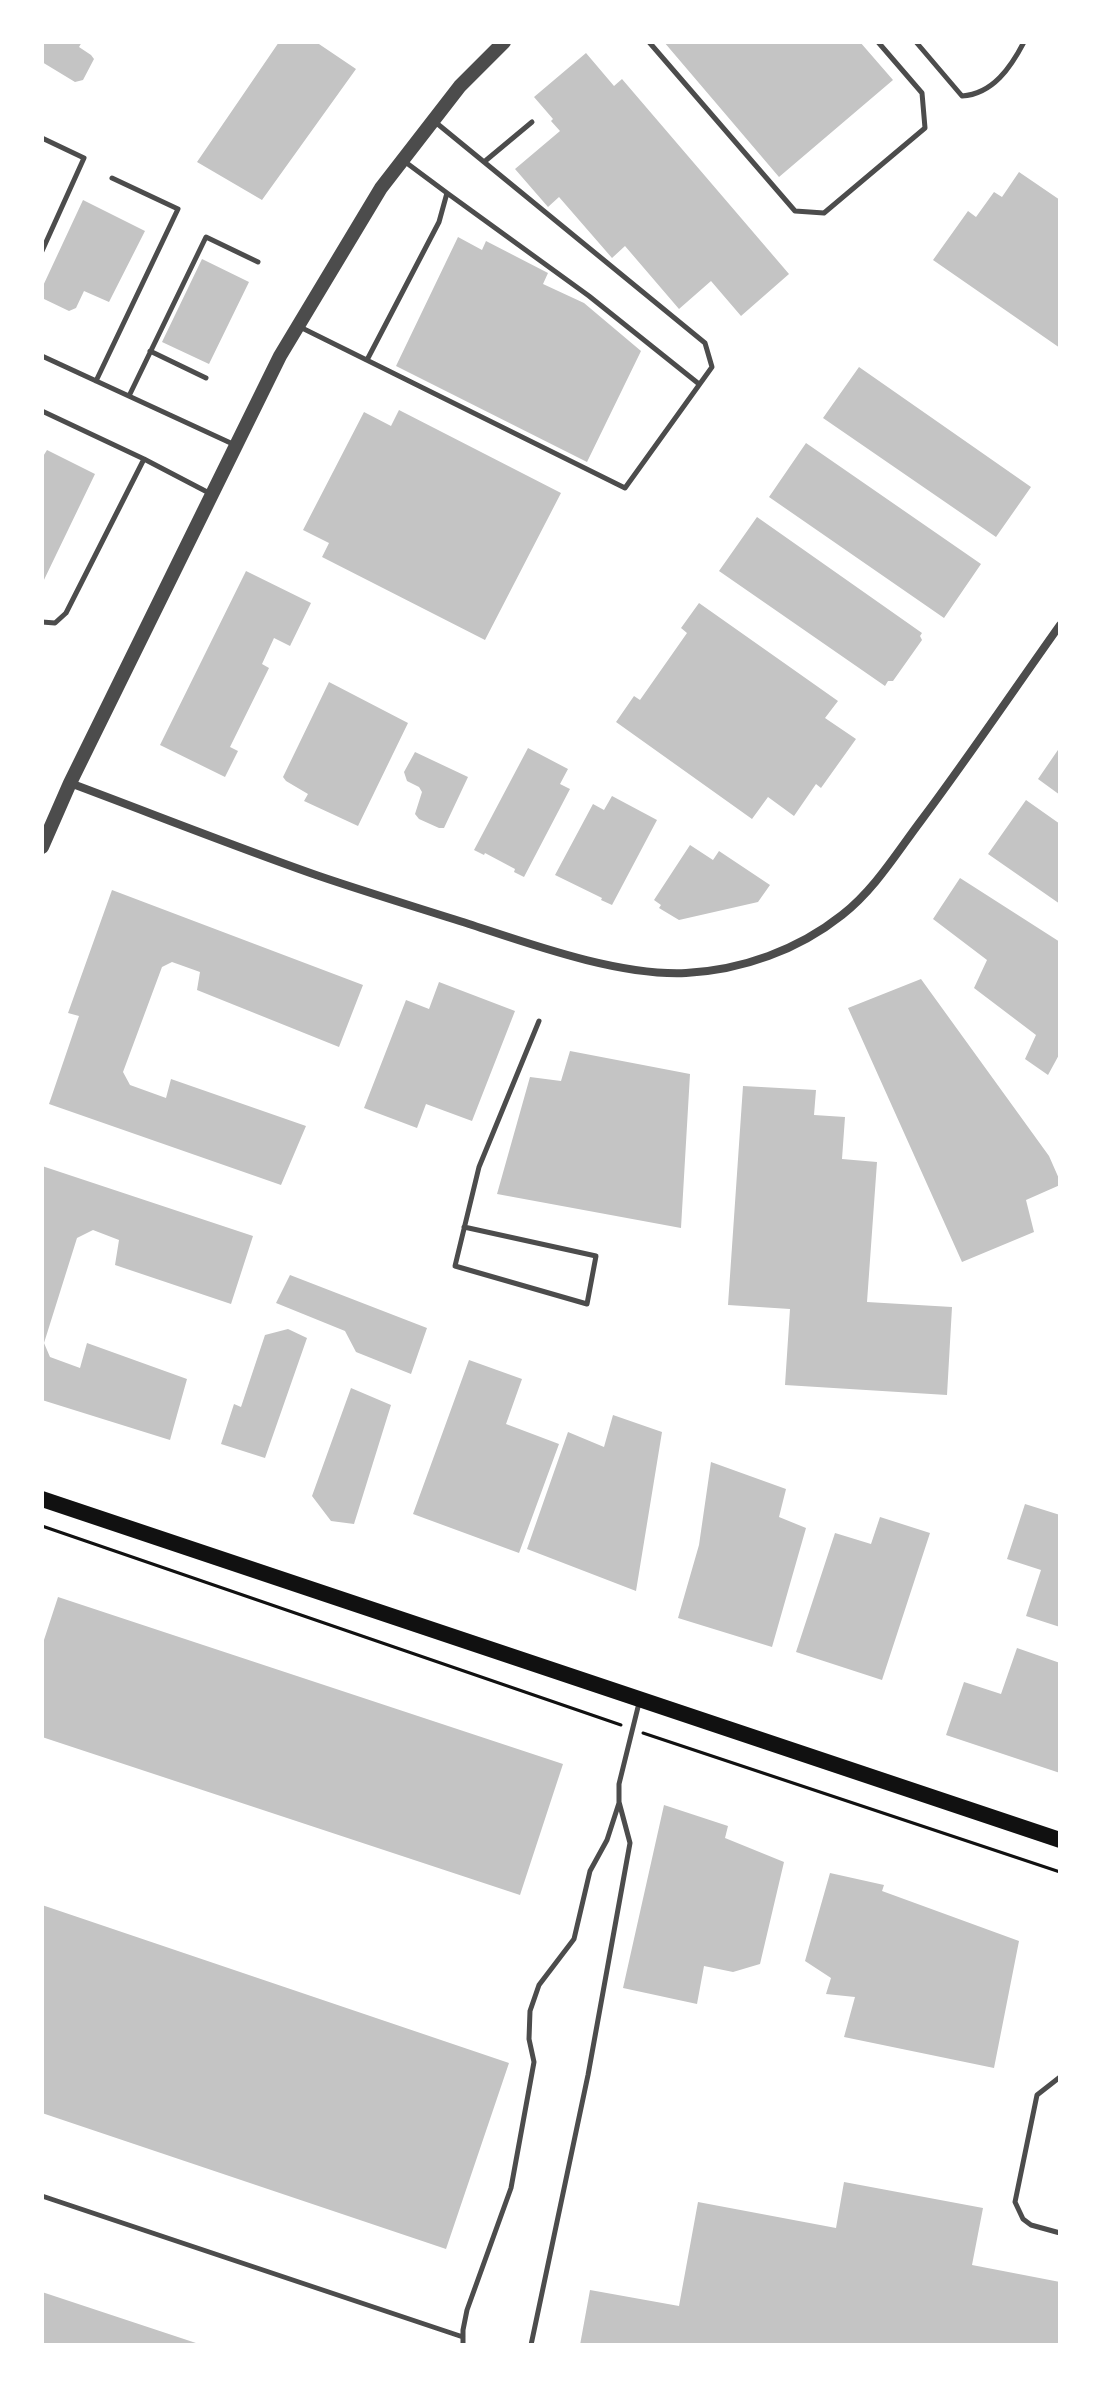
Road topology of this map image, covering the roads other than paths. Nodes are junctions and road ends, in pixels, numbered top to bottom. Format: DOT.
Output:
graph roads {
  1 [pos="504,42"];
  2 [pos="649,42"];
  3 [pos="878,42"];
  4 [pos="916,42"];
  5 [pos="1024,42"];
  6 [pos="434,120"];
  7 [pos="532,122"];
  8 [pos="42,138"];
  9 [pos="403,160"];
  10 [pos="484,162"];
  11 [pos="112,178"];
  12 [pos="447,193"];
  13 [pos="42,251"];
  14 [pos="258,262"];
  15 [pos="298,326"];
  16 [pos="150,351"];
  17 [pos="42,356"];
  18 [pos="367,360"];
  19 [pos="206,378"];
  20 [pos="96,381"];
  21 [pos="699,384"];
  22 [pos="129,396"];
  23 [pos="42,411"];
  24 [pos="236,446"];
  25 [pos="144,459"];
  26 [pos="212,494"];
  27 [pos="42,622"];
  28 [pos="1060,625"];
  29 [pos="70,783"];
  30 [pos="42,847"];
  31 [pos="539,1021"];
  32 [pos="464,1227"];
  33 [pos="42,1499"];
  34 [pos="641,1698"];
  35 [pos="619,1802"];
  36 [pos="1060,1840"];
  37 [pos="1060,2077"];
  38 [pos="42,2196"];
  39 [pos="1060,2233"];
  40 [pos="463,2337"];
  41 [pos="463,2345"];
  42 [pos="531,2345"];
  1 -- 6 [label="street"];
  2 -- 3 [label="lane"];
  4 -- 5 [label="lane"];
  6 -- 9 [label="street"];
  6 -- 10 [label="lane"];
  7 -- 10 [label="lane"];
  8 -- 13 [label="lane"];
  9 -- 12 [label="lane"];
  9 -- 15 [label="street"];
  10 -- 21 [label="lane"];
  11 -- 20 [label="lane"];
  12 -- 18 [label="lane"];
  12 -- 21 [label="lane"];
  14 -- 16 [label="lane"];
  15 -- 18 [label="lane"];
  15 -- 24 [label="street"];
  16 -- 19 [label="lane"];
  16 -- 22 [label="lane"];
  17 -- 20 [label="lane"];
  18 -- 21 [label="lane"];
  20 -- 22 [label="lane"];
  22 -- 24 [label="lane"];
  23 -- 25 [label="lane"];
  24 -- 26 [label="street"];
  25 -- 26 [label="lane"];
  25 -- 27 [label="lane"];
  26 -- 29 [label="street"];
  28 -- 29 [label="street"];
  29 -- 30 [label="street"];
  31 -- 32 [label="lane"];
  32 -- 32 [label="lane"];
  33 -- 34 [label="main road"];
  34 -- 35 [label="lane"];
  34 -- 36 [label="main road"];
  35 -- 40 [label="lane"];
  35 -- 42 [label="lane"];
  37 -- 39 [label="lane"];
  38 -- 40 [label="lane"];
  40 -- 41 [label="lane"];
}
